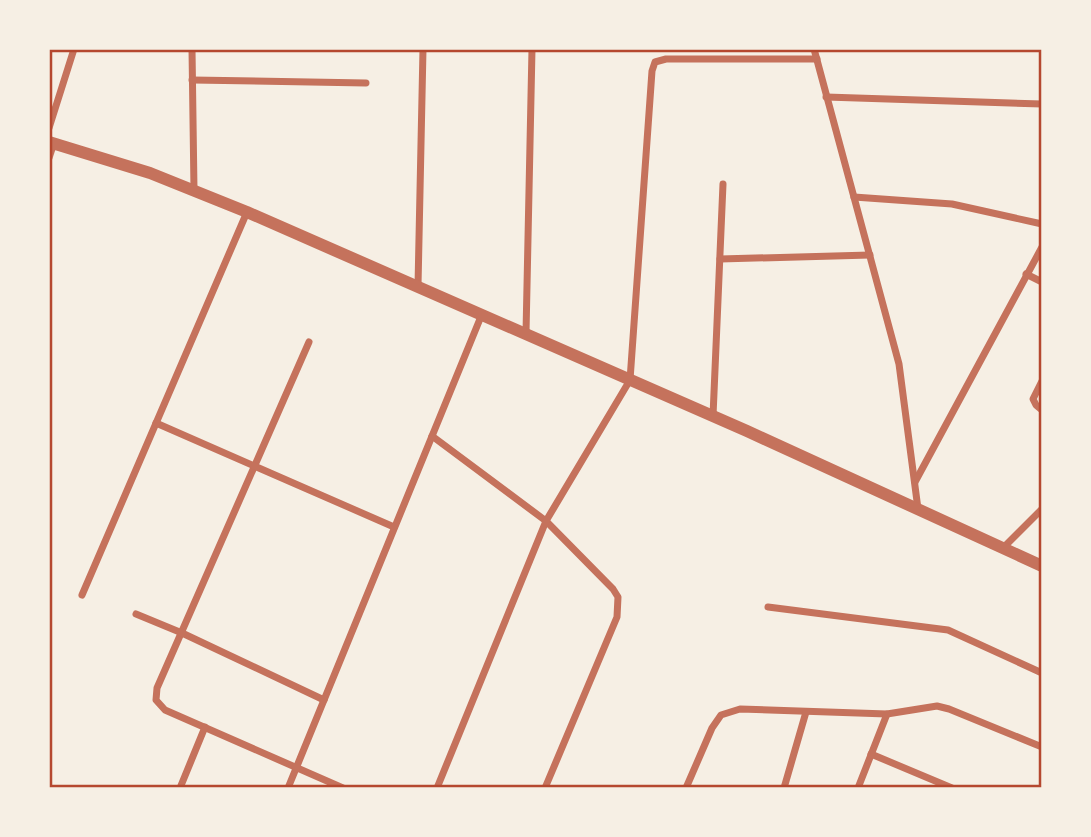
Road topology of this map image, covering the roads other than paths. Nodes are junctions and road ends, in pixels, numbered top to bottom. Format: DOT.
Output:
graph roads {
  1 [pos="74,49"];
  2 [pos="192,49"];
  3 [pos="423,49"];
  4 [pos="532,49"];
  5 [pos="712,49"];
  6 [pos="814,49"];
  7 [pos="817,59"];
  8 [pos="712,61"];
  9 [pos="192,80"];
  10 [pos="366,83"];
  11 [pos="826,97"];
  12 [pos="1042,104"];
  13 [pos="49,128"];
  14 [pos="52,143"];
  15 [pos="49,158"];
  16 [pos="723,184"];
  17 [pos="194,190"];
  18 [pos="854,197"];
  19 [pos="247,212"];
  20 [pos="1042,224"];
  21 [pos="1042,247"];
  22 [pos="870,255"];
  23 [pos="720,259"];
  24 [pos="1026,274"];
  25 [pos="1042,282"];
  26 [pos="418,286"];
  27 [pos="482,314"];
  28 [pos="526,333"];
  29 [pos="309,342"];
  30 [pos="630,380"];
  31 [pos="1042,382"];
  32 [pos="1042,410"];
  33 [pos="713,416"];
  34 [pos="156,423"];
  35 [pos="432,436"];
  36 [pos="255,466"];
  37 [pos="915,483"];
  38 [pos="918,509"];
  39 [pos="1042,509"];
  40 [pos="546,522"];
  41 [pos="394,527"];
  42 [pos="1003,548"];
  43 [pos="1042,566"];
  44 [pos="82,596"];
  45 [pos="768,607"];
  46 [pos="136,614"];
  47 [pos="182,632"];
  48 [pos="1042,673"];
  49 [pos="324,700"];
  50 [pos="806,712"];
  51 [pos="887,714"];
  52 [pos="205,727"];
  53 [pos="1042,747"];
  54 [pos="871,754"];
  55 [pos="296,768"];
  56 [pos="180,788"];
  57 [pos="288,788"];
  58 [pos="343,788"];
  59 [pos="437,788"];
  60 [pos="545,788"];
  61 [pos="686,788"];
  62 [pos="785,788"];
  63 [pos="858,788"];
  64 [pos="952,788"];
  1 -- 13 [label="street"];
  2 -- 9 [label="street"];
  3 -- 26 [label="street"];
  4 -- 28 [label="street"];
  5 -- 8 [label="street"];
  6 -- 7 [label="street"];
  7 -- 8 [label="street"];
  7 -- 11 [label="street"];
  8 -- 30 [label="street"];
  9 -- 10 [label="street"];
  9 -- 17 [label="street"];
  11 -- 12 [label="street"];
  11 -- 18 [label="street"];
  14 -- 15 [label="street"];
  14 -- 17 [label="street"];
  16 -- 23 [label="street"];
  17 -- 19 [label="street"];
  18 -- 20 [label="street"];
  18 -- 22 [label="street"];
  19 -- 26 [label="street"];
  19 -- 34 [label="street"];
  21 -- 24 [label="street"];
  22 -- 23 [label="street"];
  22 -- 37 [label="street"];
  23 -- 33 [label="street"];
  24 -- 25 [label="street"];
  24 -- 37 [label="street"];
  26 -- 27 [label="street"];
  27 -- 28 [label="street"];
  27 -- 35 [label="street"];
  28 -- 30 [label="street"];
  29 -- 36 [label="street"];
  30 -- 33 [label="street"];
  30 -- 40 [label="street"];
  31 -- 32 [label="street"];
  33 -- 38 [label="street"];
  34 -- 36 [label="street"];
  34 -- 44 [label="street"];
  35 -- 40 [label="street"];
  35 -- 41 [label="street"];
  36 -- 41 [label="street"];
  36 -- 47 [label="street"];
  37 -- 38 [label="street"];
  38 -- 42 [label="street"];
  39 -- 42 [label="street"];
  40 -- 59 [label="street"];
  40 -- 60 [label="street"];
  41 -- 49 [label="street"];
  42 -- 43 [label="street"];
  45 -- 48 [label="street"];
  46 -- 47 [label="street"];
  47 -- 49 [label="street"];
  47 -- 52 [label="street"];
  49 -- 55 [label="street"];
  50 -- 51 [label="street"];
  50 -- 61 [label="street"];
  50 -- 62 [label="street"];
  51 -- 53 [label="street"];
  51 -- 54 [label="street"];
  52 -- 55 [label="street"];
  52 -- 56 [label="street"];
  54 -- 63 [label="street"];
  54 -- 64 [label="street"];
  55 -- 57 [label="street"];
  55 -- 58 [label="street"];
}
